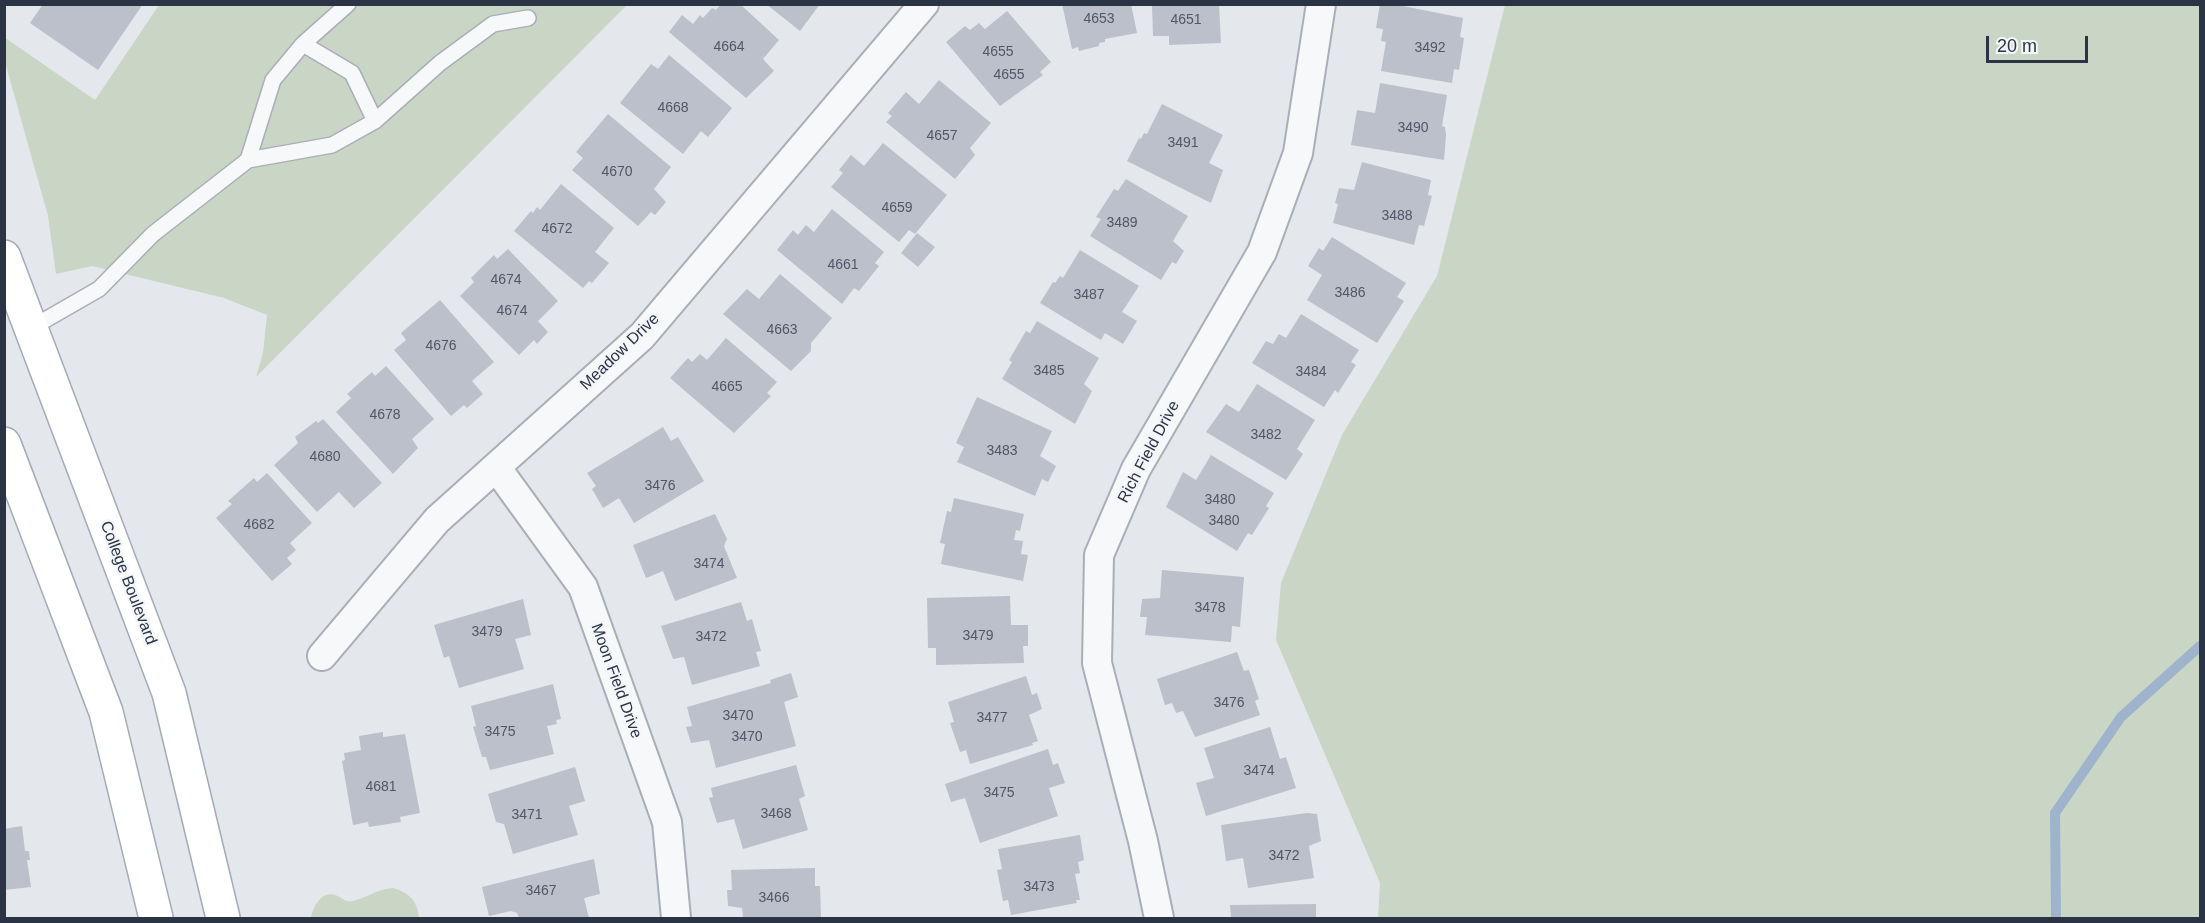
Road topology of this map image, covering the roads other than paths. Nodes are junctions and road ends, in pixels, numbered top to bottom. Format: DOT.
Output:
graph roads {
  1 [pos="348,4"];
  2 [pos="924,4"];
  3 [pos="1321,4"];
  4 [pos="528,18"];
  5 [pos="303,44"];
  6 [pos="375,121"];
  7 [pos="248,160"];
  8 [pos="4,257"];
  9 [pos="31,328"];
  10 [pos="4,444"];
  11 [pos="496,467"];
  12 [pos="322,656"];
  13 [pos="156,918"];
  14 [pos="223,918"];
  15 [pos="676,918"];
  16 [pos="1160,918"];
  1 -- 5 [label="lane"];
  2 -- 11 [label="street, Meadow Drive"];
  3 -- 16 [label="street, Rich Field Drive"];
  4 -- 6 [label="lane"];
  5 -- 6 [label="lane"];
  5 -- 7 [label="lane"];
  6 -- 7 [label="lane"];
  7 -- 9 [label="lane"];
  8 -- 9 [label="main road, College Boulevard"];
  9 -- 14 [label="main road, College Boulevard"];
  10 -- 13 [label="main road"];
  11 -- 12 [label="street, Meadow Drive"];
  11 -- 15 [label="street, Moon Field Drive"];
}
